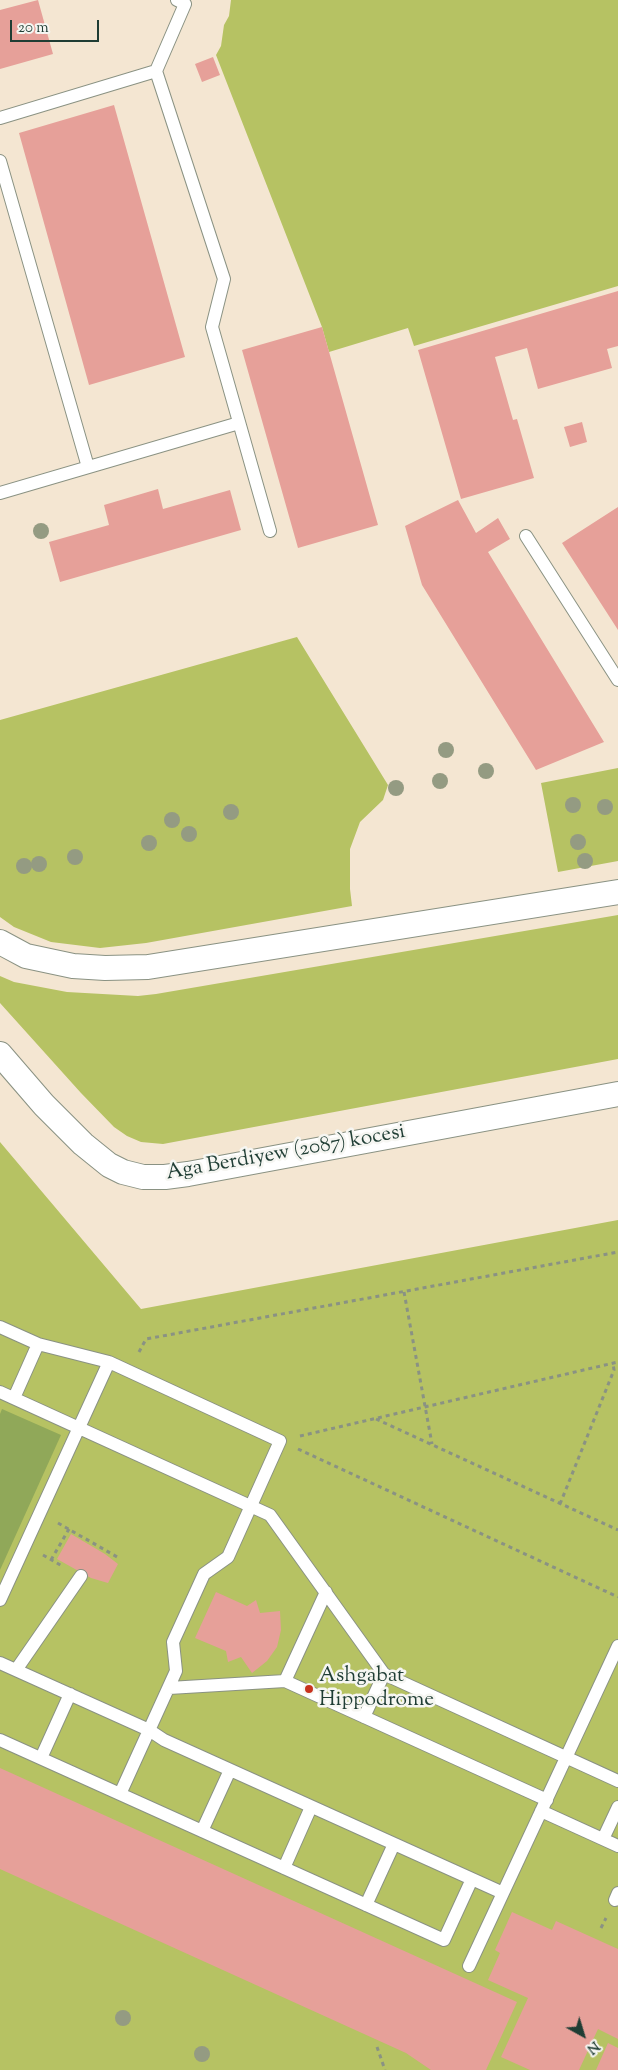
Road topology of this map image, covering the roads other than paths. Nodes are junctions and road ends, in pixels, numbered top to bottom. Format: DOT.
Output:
graph roads {
  1 [pos="177,0"];
  2 [pos="156,71"];
  3 [pos="0,118"];
  4 [pos="0,161"];
  5 [pos="239,422"];
  6 [pos="88,467"];
  7 [pos="0,492"];
  8 [pos="270,531"];
  9 [pos="526,536"];
  10 [pos="618,680"];
  11 [pos="618,892"];
  12 [pos="0,942"];
  13 [pos="0,1054"];
  14 [pos="618,1094"];
  15 [pos="0,1327"];
  16 [pos="38,1344"];
  17 [pos="108,1362"];
  18 [pos="0,1392"];
  19 [pos="14,1398"];
  20 [pos="78,1427"];
  21 [pos="251,1506"];
  22 [pos="81,1576"];
  23 [pos="326,1592"];
  24 [pos="0,1600"];
  25 [pos="618,1647"];
  26 [pos="0,1663"];
  27 [pos="16,1670"];
  28 [pos="384,1674"];
  29 [pos="285,1681"];
  30 [pos="168,1688"];
  31 [pos="70,1694"];
  32 [pos="364,1717"];
  33 [pos="149,1730"];
  34 [pos="0,1740"];
  35 [pos="41,1758"];
  36 [pos="566,1758"];
  37 [pos="230,1770"];
  38 [pos="618,1781"];
  39 [pos="120,1794"];
  40 [pos="544,1805"];
  41 [pos="311,1806"];
  42 [pos="618,1807"];
  43 [pos="202,1831"];
  44 [pos="603,1839"];
  45 [pos="394,1844"];
  46 [pos="618,1846"];
  47 [pos="284,1868"];
  48 [pos="472,1879"];
  49 [pos="503,1893"];
  50 [pos="366,1905"];
  51 [pos="469,1966"];
  1 -- 2 [label="lane"];
  2 -- 3 [label="lane"];
  2 -- 5 [label="lane"];
  4 -- 6 [label="lane"];
  5 -- 6 [label="lane"];
  5 -- 8 [label="lane"];
  6 -- 7 [label="lane"];
  9 -- 10 [label="lane"];
  11 -- 12 [label="street"];
  13 -- 14 [label="street, Aga Berdiyew (2087) kocesi"];
  15 -- 16 [label="lane"];
  16 -- 17 [label="lane"];
  16 -- 19 [label="lane"];
  17 -- 20 [label="lane"];
  17 -- 21 [label="lane"];
  18 -- 19 [label="lane"];
  19 -- 20 [label="lane"];
  20 -- 21 [label="lane"];
  20 -- 24 [label="lane"];
  21 -- 23 [label="lane"];
  21 -- 30 [label="lane"];
  22 -- 27 [label="lane"];
  23 -- 28 [label="lane"];
  23 -- 29 [label="lane"];
  25 -- 36 [label="lane"];
  26 -- 27 [label="lane"];
  27 -- 31 [label="lane"];
  28 -- 32 [label="lane"];
  28 -- 36 [label="lane"];
  29 -- 30 [label="lane"];
  29 -- 32 [label="lane"];
  30 -- 33 [label="lane"];
  31 -- 33 [label="lane"];
  31 -- 35 [label="lane"];
  32 -- 40 [label="lane"];
  33 -- 37 [label="lane"];
  33 -- 39 [label="lane"];
  34 -- 35 [label="lane"];
  35 -- 39 [label="lane"];
  36 -- 38 [label="lane"];
  36 -- 40 [label="lane"];
  37 -- 41 [label="lane"];
  37 -- 43 [label="lane"];
  39 -- 43 [label="lane"];
  40 -- 44 [label="lane"];
  40 -- 49 [label="lane"];
  41 -- 45 [label="lane"];
  41 -- 47 [label="lane"];
  42 -- 44 [label="lane"];
  43 -- 47 [label="lane"];
  44 -- 46 [label="lane"];
  45 -- 48 [label="lane"];
  45 -- 50 [label="lane"];
  47 -- 50 [label="lane"];
  48 -- 49 [label="lane"];
  48 -- 50 [label="lane"];
  49 -- 51 [label="lane"];
}
